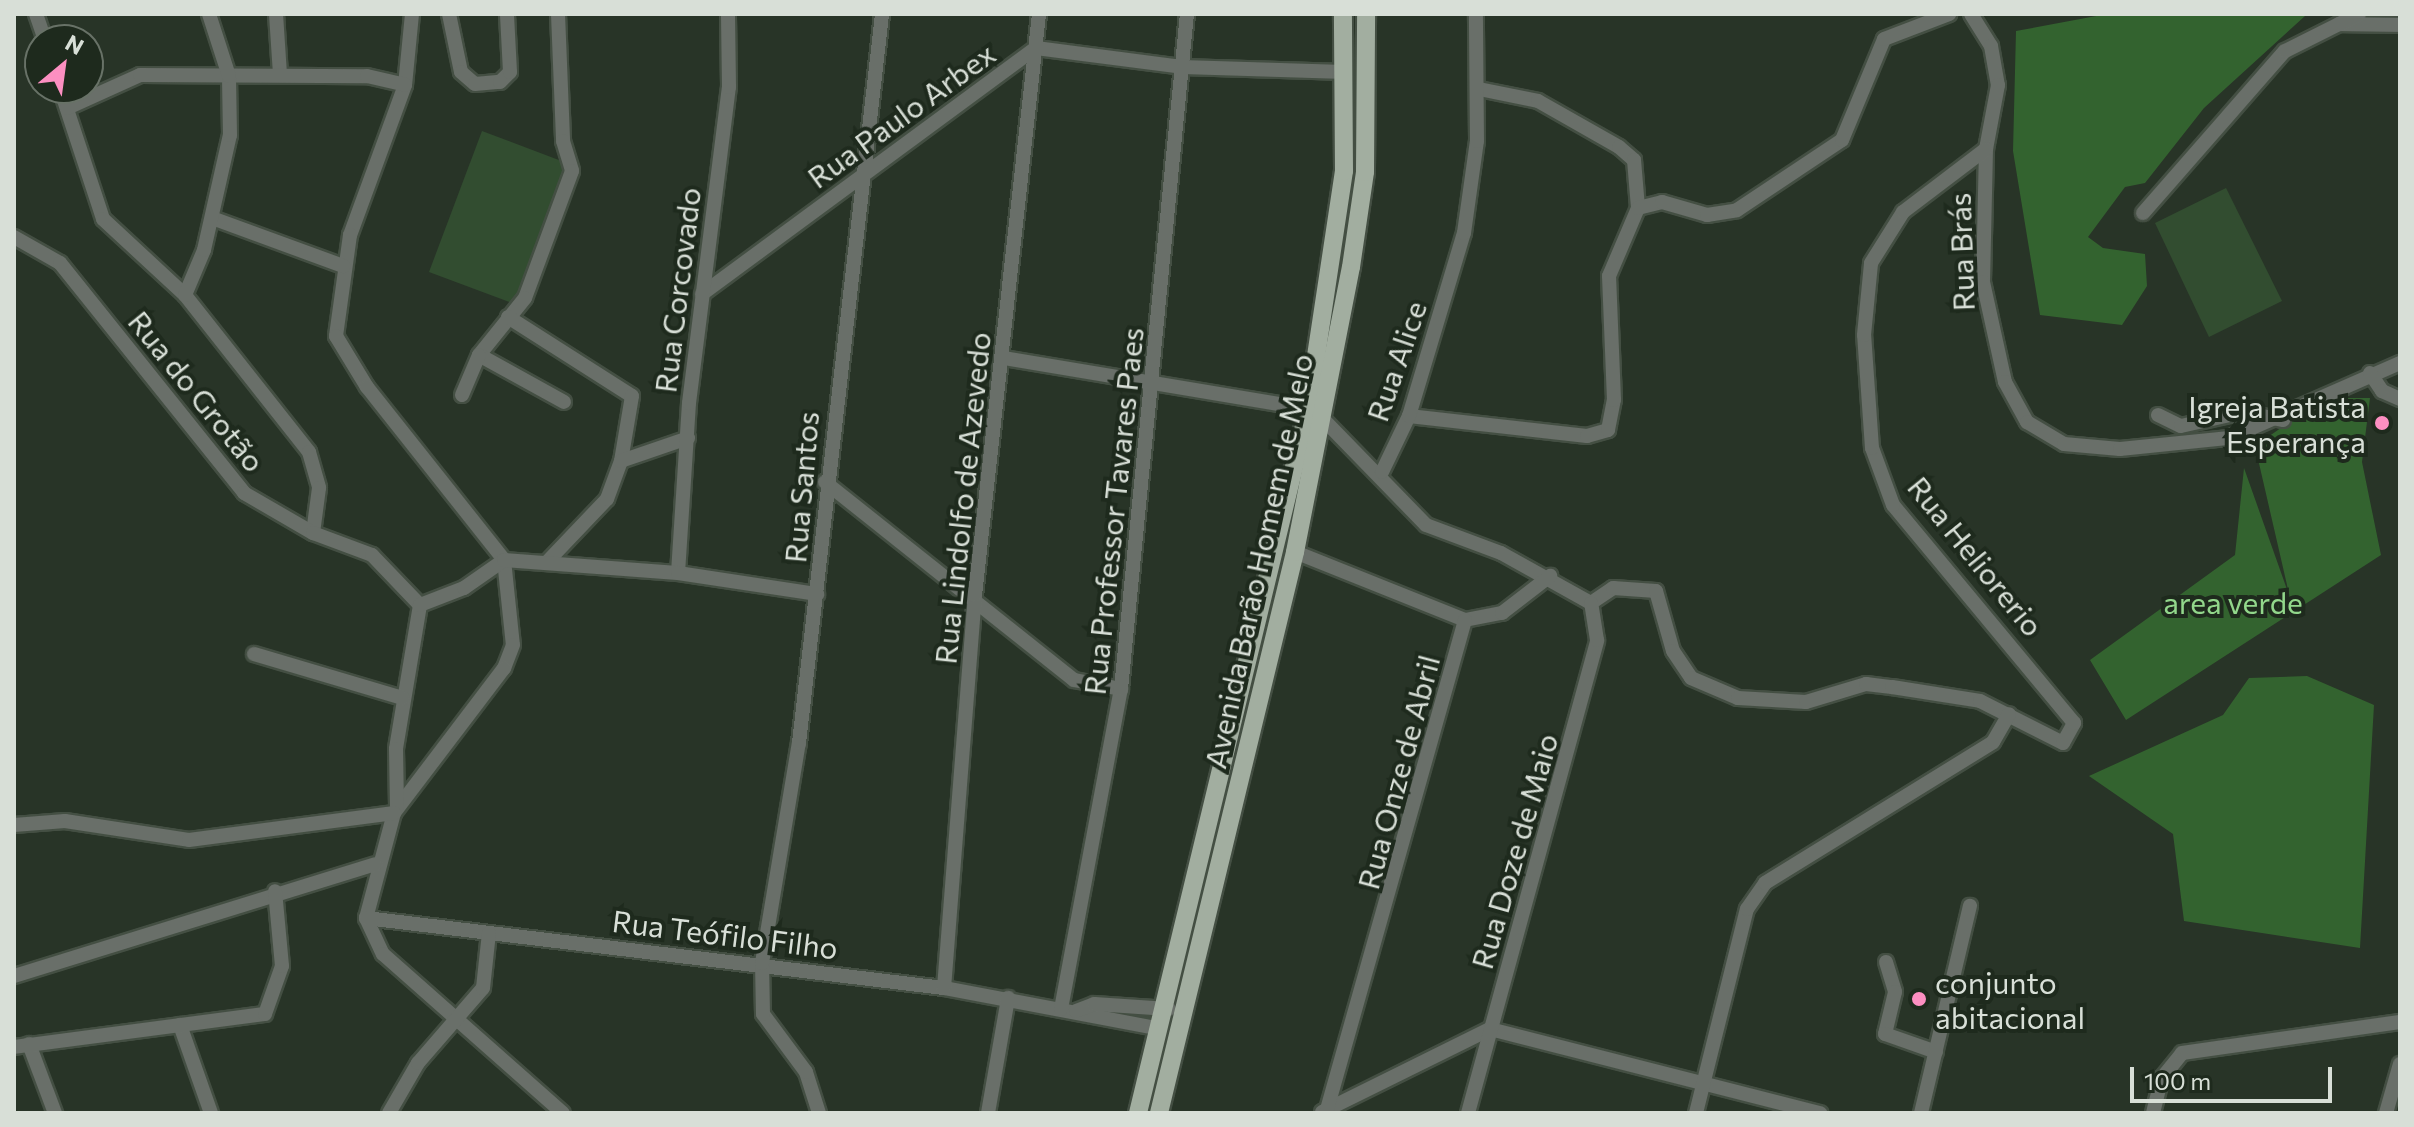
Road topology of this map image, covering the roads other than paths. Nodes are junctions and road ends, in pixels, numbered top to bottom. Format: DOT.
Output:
graph roads {
  1 [pos="209,14"];
  2 [pos="276,14"];
  3 [pos="412,14"];
  4 [pos="449,14"];
  5 [pos="507,14"];
  6 [pos="558,14"];
  7 [pos="728,14"];
  8 [pos="882,14"];
  9 [pos="1039,14"];
  10 [pos="1187,14"];
  11 [pos="1343,14"];
  12 [pos="1366,14"];
  13 [pos="1476,14"];
  14 [pos="1949,14"];
  15 [pos="1971,14"];
  16 [pos="2359,14"];
  17 [pos="2339,24"];
  18 [pos="2400,25"];
  19 [pos="1036,48"];
  20 [pos="1182,67"];
  21 [pos="1345,72"];
  22 [pos="280,75"];
  23 [pos="229,76"];
  24 [pos="405,85"];
  25 [pos="1479,89"];
  26 [pos="66,104"];
  27 [pos="67,108"];
  28 [pos="1986,149"];
  29 [pos="864,174"];
  30 [pos="1638,208"];
  31 [pos="2143,213"];
  32 [pos="212,218"];
  33 [pos="14,237"];
  34 [pos="343,266"];
  35 [pos="702,294"];
  36 [pos="185,295"];
  37 [pos="508,317"];
  38 [pos="479,355"];
  39 [pos="1004,358"];
  40 [pos="2400,363"];
  41 [pos="2370,373"];
  42 [pos="1155,379"];
  43 [pos="462,395"];
  44 [pos="2400,399"];
  45 [pos="564,402"];
  46 [pos="1314,412"];
  47 [pos="2158,415"];
  48 [pos="1409,416"];
  49 [pos="2283,420"];
  50 [pos="688,438"];
  51 [pos="621,461"];
  52 [pos="1382,472"];
  53 [pos="825,482"];
  54 [pos="313,533"];
  55 [pos="1295,552"];
  56 [pos="504,560"];
  57 [pos="547,562"];
  58 [pos="678,573"];
  59 [pos="1550,576"];
  60 [pos="817,594"];
  61 [pos="975,595"];
  62 [pos="1591,603"];
  63 [pos="420,605"];
  64 [pos="1465,620"];
  65 [pos="254,654"];
  66 [pos="1121,689"];
  67 [pos="403,698"];
  68 [pos="2009,714"];
  69 [pos="396,810"];
  70 [pos="14,825"];
  71 [pos="375,864"];
  72 [pos="275,891"];
  73 [pos="1970,906"];
  74 [pos="366,918"];
  75 [pos="489,933"];
  76 [pos="1886,962"];
  77 [pos="762,963"];
  78 [pos="14,976"];
  79 [pos="944,988"];
  80 [pos="1008,998"];
  81 [pos="1183,1004"];
  82 [pos="1068,1010"];
  83 [pos="454,1020"];
  84 [pos="1157,1020"];
  85 [pos="2400,1022"];
  86 [pos="180,1025"];
  87 [pos="1490,1029"];
  88 [pos="22,1046"];
  89 [pos="1936,1052"];
  90 [pos="2400,1064"];
  91 [pos="1705,1081"];
  92 [pos="1325,1112"];
  93 [pos="55,1113"];
  94 [pos="211,1113"];
  95 [pos="389,1113"];
  96 [pos="563,1113"];
  97 [pos="819,1113"];
  98 [pos="988,1113"];
  99 [pos="1138,1113"];
  100 [pos="1159,1113"];
  101 [pos="1468,1113"];
  102 [pos="1696,1113"];
  103 [pos="1820,1113"];
  104 [pos="1921,1113"];
  105 [pos="2153,1113"];
  106 [pos="2386,1113"];
  1 -- 23 [label="street"];
  2 -- 22 [label="street"];
  3 -- 24 [label="street"];
  4 -- 5 [label="street"];
  6 -- 37 [label="street"];
  7 -- 35 [label="street, Rua Corcovado"];
  8 -- 29 [label="street, Rua Santos"];
  9 -- 19 [label="street, Rua Lindolfo de Azevedo"];
  10 -- 20 [label="street, Rua Professor Tavares Paes"];
  11 -- 21 [label="main road, Avenida Barão Homem de Melo"];
  12 -- 46 [label="main road, Avenida Barão Homem de Melo"];
  13 -- 25 [label="street, Rua Alice"];
  14 -- 30 [label="street"];
  15 -- 28 [label="street, Rua Brás"];
  16 -- 17 [label="street"];
  17 -- 18 [label="street"];
  17 -- 31 [label="street"];
  19 -- 20 [label="street, Rua Paulo Arbex"];
  19 -- 29 [label="street, Rua Paulo Arbex"];
  19 -- 39 [label="street, Rua Lindolfo de Azevedo"];
  20 -- 21 [label="street, Rua Paulo Arbex"];
  20 -- 42 [label="street, Rua Professor Tavares Paes"];
  21 -- 46 [label="main road, Avenida Barão Homem de Melo"];
  22 -- 23 [label="street"];
  22 -- 24 [label="street"];
  23 -- 27 [label="street"];
  23 -- 32 [label="street"];
  24 -- 34 [label="street"];
  25 -- 30 [label="street"];
  25 -- 48 [label="street, Rua Alice"];
  26 -- 27 [label="street"];
  27 -- 36 [label="street"];
  28 -- 49 [label="street, Rua Brás"];
  28 -- 68 [label="street, Rua Heliorerio"];
  29 -- 35 [label="street, Rua Paulo Arbex"];
  29 -- 53 [label="street, Rua Santos"];
  30 -- 48 [label="street"];
  32 -- 34 [label="street"];
  32 -- 36 [label="street"];
  33 -- 54 [label="street, Rua do Grotão"];
  34 -- 56 [label="street"];
  35 -- 50 [label="street, Rua Corcovado"];
  36 -- 54 [label="street"];
  37 -- 38 [label="street"];
  37 -- 51 [label="street"];
  38 -- 43 [label="street"];
  38 -- 45 [label="street"];
  39 -- 42 [label="street"];
  39 -- 61 [label="street, Rua Lindolfo de Azevedo"];
  40 -- 41 [label="street, Rua Brás"];
  41 -- 44 [label="street"];
  41 -- 49 [label="street, Rua Brás"];
  42 -- 46 [label="street"];
  42 -- 66 [label="street, Rua Professor Tavares Paes"];
  46 -- 52 [label="street"];
  46 -- 55 [label="main road, Avenida Barão Homem de Melo"];
  46 -- 84 [label="main road, Avenida Barão Homem de Melo"];
  47 -- 49 [label="street"];
  48 -- 52 [label="street, Rua Alice"];
  50 -- 51 [label="street"];
  50 -- 58 [label="street, Rua Corcovado"];
  51 -- 57 [label="street"];
  52 -- 59 [label="street"];
  53 -- 60 [label="street, Rua Santos"];
  53 -- 61 [label="street"];
  54 -- 63 [label="street, Rua do Grotão"];
  55 -- 64 [label="street, Rua Onze de Abril"];
  55 -- 81 [label="main road, Avenida Barão Homem de Melo"];
  56 -- 57 [label="street"];
  56 -- 63 [label="street"];
  56 -- 69 [label="street"];
  57 -- 58 [label="street"];
  58 -- 60 [label="street"];
  59 -- 62 [label="street"];
  59 -- 64 [label="street"];
  60 -- 77 [label="street, Rua Santos"];
  61 -- 66 [label="street"];
  61 -- 79 [label="street, Rua Lindolfo de Azevedo"];
  62 -- 68 [label="street"];
  62 -- 87 [label="street, Rua Doze de Maio"];
  63 -- 67 [label="street"];
  64 -- 92 [label="street, Rua Onze de Abril"];
  65 -- 67 [label="street"];
  66 -- 82 [label="street, Rua Professor Tavares Paes"];
  67 -- 69 [label="street"];
  68 -- 91 [label="street"];
  69 -- 70 [label="street"];
  69 -- 71 [label="street"];
  71 -- 72 [label="street"];
  71 -- 74 [label="street"];
  72 -- 78 [label="street"];
  72 -- 86 [label="street"];
  73 -- 89 [label="street"];
  74 -- 75 [label="street, Rua Teófilo Filho"];
  74 -- 83 [label="street"];
  75 -- 77 [label="street, Rua Teófilo Filho"];
  75 -- 83 [label="street"];
  76 -- 89 [label="street"];
  77 -- 79 [label="street, Rua Teófilo Filho"];
  77 -- 97 [label="street, Rua Santos"];
  79 -- 80 [label="street, Rua Teófilo Filho"];
  80 -- 82 [label="street, Rua Teófilo Filho"];
  80 -- 98 [label="street"];
  81 -- 84 [label="street"];
  81 -- 100 [label="main road, Avenida Barão Homem de Melo"];
  82 -- 84 [label="street, Rua Teófilo Filho"];
  83 -- 95 [label="street"];
  83 -- 96 [label="street"];
  84 -- 99 [label="main road, Avenida Barão Homem de Melo"];
  85 -- 105 [label="street"];
  86 -- 88 [label="street"];
  86 -- 94 [label="street"];
  87 -- 91 [label="street"];
  87 -- 92 [label="street"];
  87 -- 101 [label="street, Rua Doze de Maio"];
  88 -- 93 [label="street"];
  89 -- 104 [label="street"];
  90 -- 106 [label="street"];
  91 -- 102 [label="street"];
  91 -- 103 [label="street"];
}
